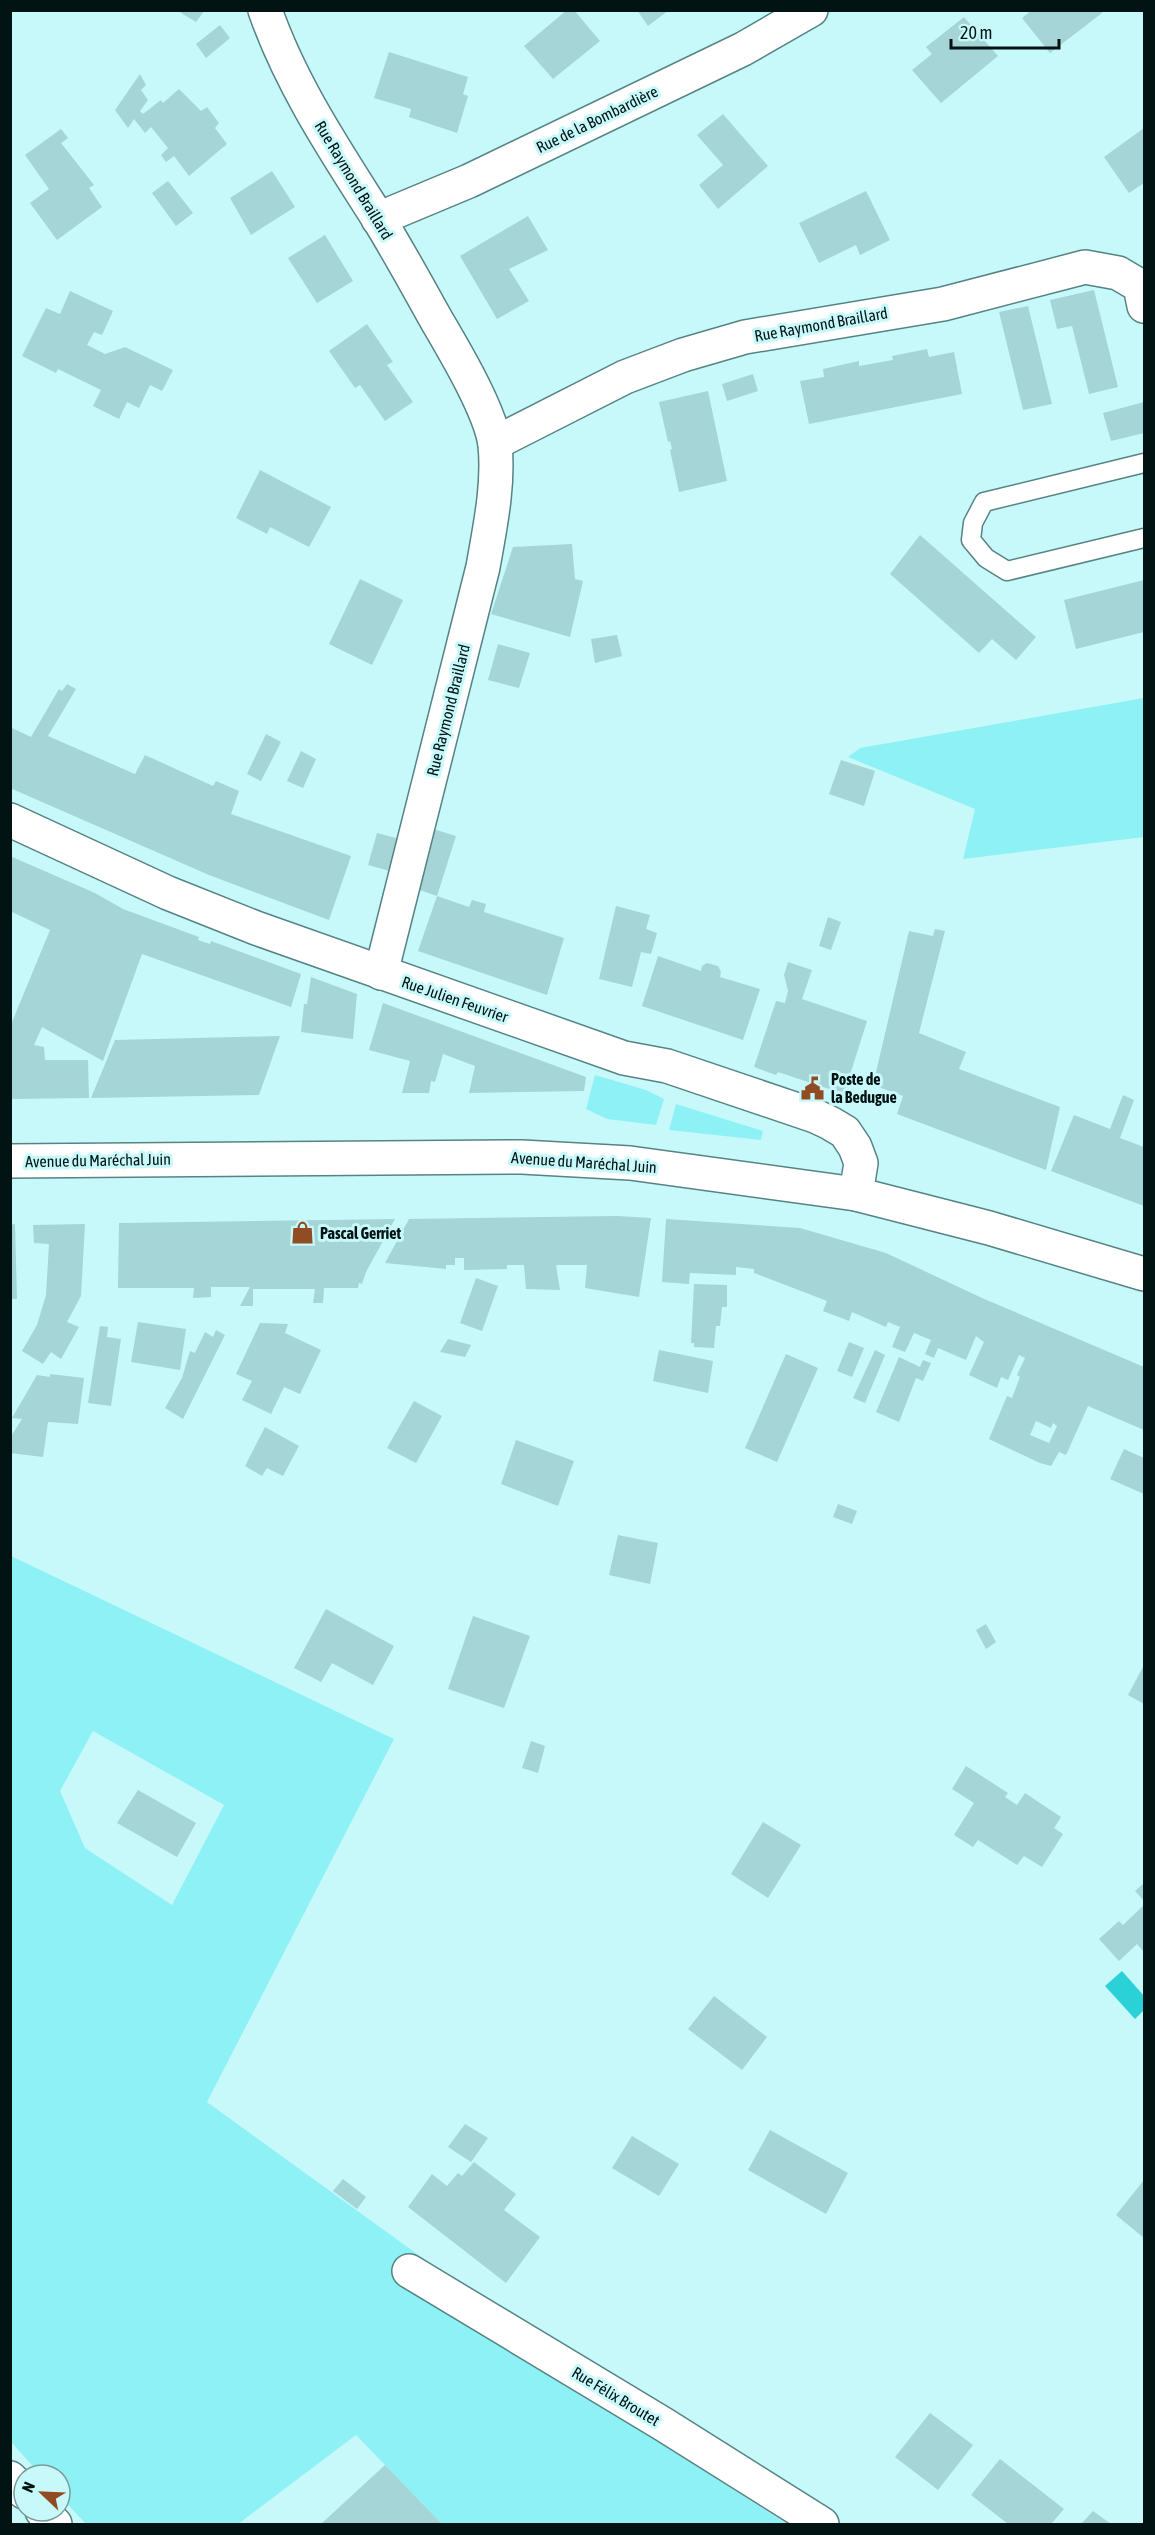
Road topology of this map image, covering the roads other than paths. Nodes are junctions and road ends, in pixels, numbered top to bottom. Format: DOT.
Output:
graph roads {
  1 [pos="265,10"];
  2 [pos="811,10"];
  3 [pos="378,219"];
  4 [pos="1144,306"];
  5 [pos="495,443"];
  6 [pos="1144,463"];
  7 [pos="1144,538"];
  8 [pos="10,820"];
  9 [pos="381,973"];
  10 [pos="10,1161"];
  11 [pos="856,1194"];
  12 [pos="1144,1274"];
  13 [pos="409,2271"];
  14 [pos="822,2524"];
  1 -- 3 [label="street, Rue Raymond Braillard"];
  2 -- 3 [label="street, Rue de la Bombardière"];
  3 -- 5 [label="street, Rue Raymond Braillard"];
  4 -- 5 [label="street, Rue Raymond Braillard"];
  5 -- 9 [label="street, Rue Raymond Braillard"];
  6 -- 7 [label="lane"];
  8 -- 9 [label="street, Rue Julien Feuvrier"];
  9 -- 11 [label="street, Rue Julien Feuvrier"];
  10 -- 11 [label="street, Avenue du Maréchal Juin"];
  11 -- 12 [label="street, Avenue du Maréchal Juin"];
  13 -- 14 [label="street, Rue Félix Broutet"];
}
